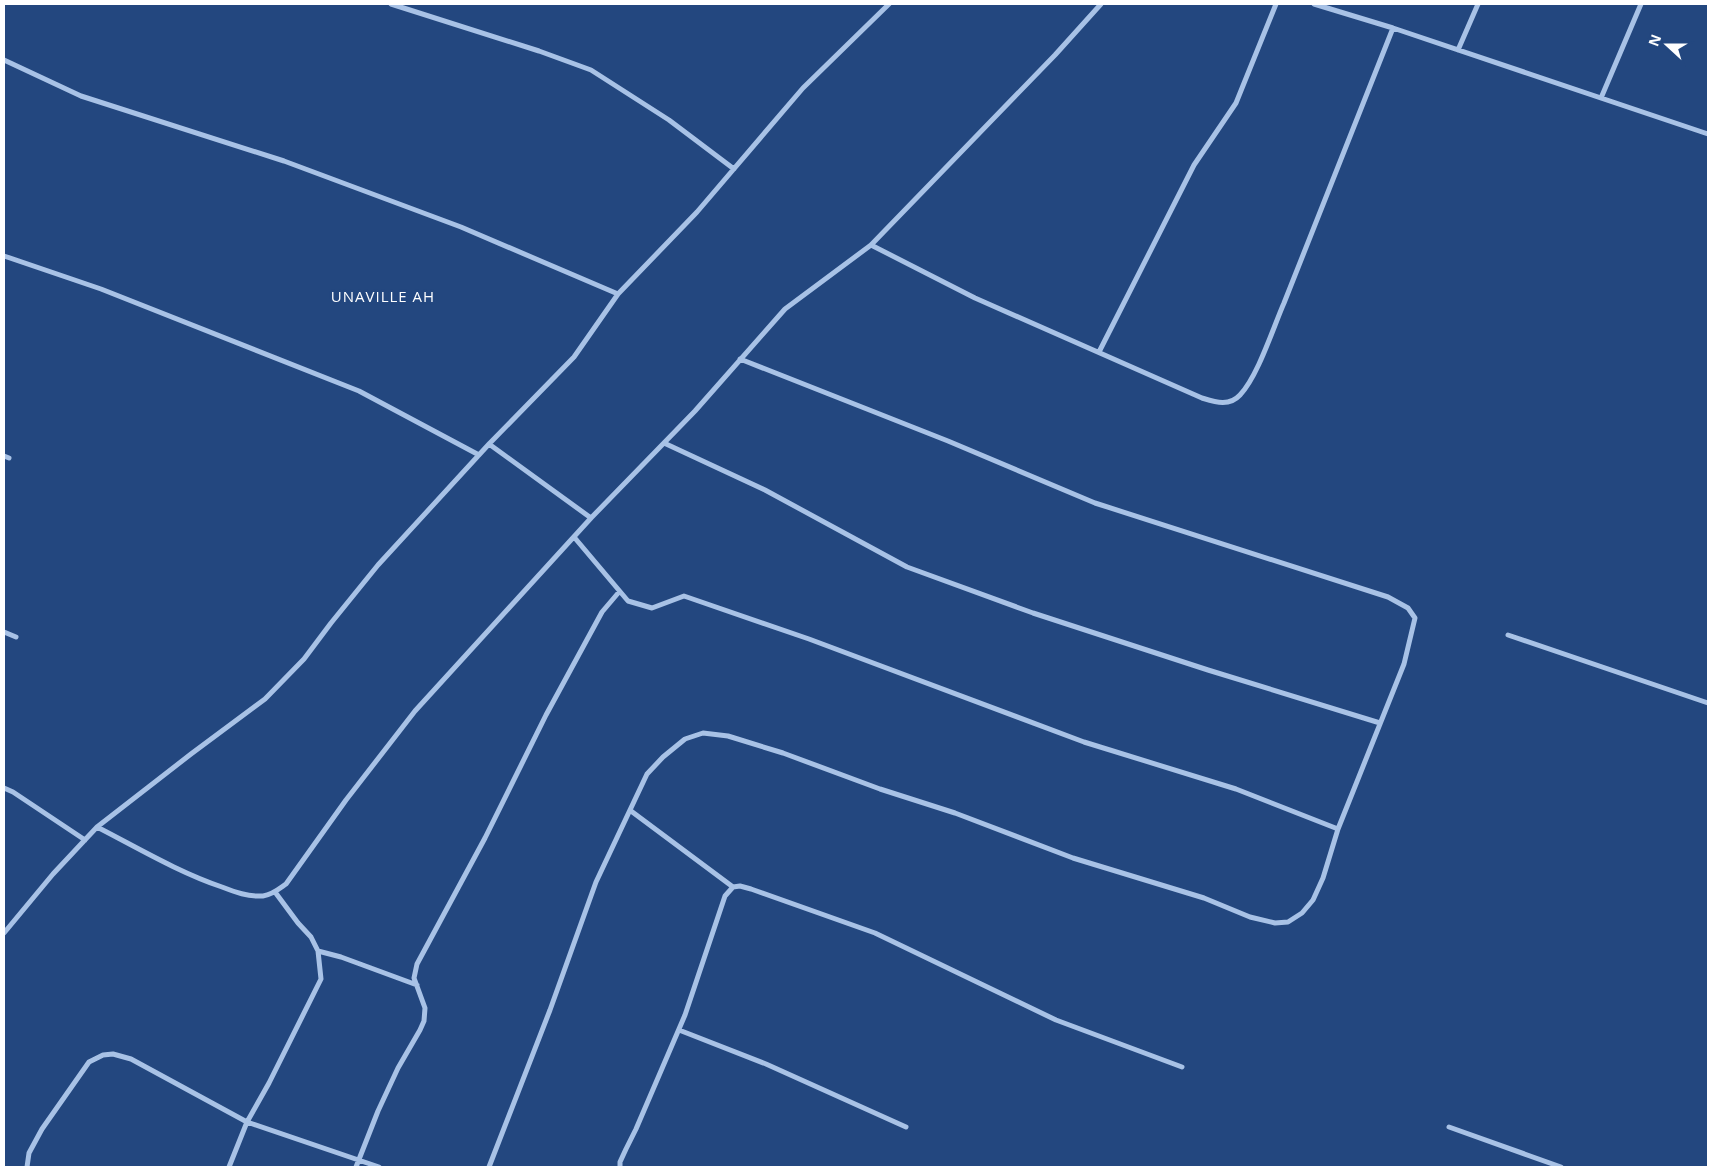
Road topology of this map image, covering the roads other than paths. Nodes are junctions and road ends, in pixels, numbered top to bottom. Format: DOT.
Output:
graph roads {
  1 [pos="391,4"];
  2 [pos="889,4"];
  3 [pos="1101,4"];
  4 [pos="1276,4"];
  5 [pos="1314,4"];
  6 [pos="1478,4"];
  7 [pos="1641,4"];
  8 [pos="1392,28"];
  9 [pos="1458,50"];
  10 [pos="4,60"];
  11 [pos="1601,98"];
  12 [pos="1708,134"];
  13 [pos="734,169"];
  14 [pos="871,245"];
  15 [pos="4,256"];
  16 [pos="618,294"];
  17 [pos="1099,352"];
  18 [pos="740,359"];
  19 [pos="664,443"];
  20 [pos="489,444"];
  21 [pos="479,455"];
  22 [pos="591,518"];
  23 [pos="574,537"];
  24 [pos="619,592"];
  25 [pos="4,632"];
  26 [pos="1508,635"];
  27 [pos="16,637"];
  28 [pos="1708,703"];
  29 [pos="1380,723"];
  30 [pos="4,788"];
  31 [pos="631,811"];
  32 [pos="97,826"];
  33 [pos="1338,829"];
  34 [pos="85,840"];
  35 [pos="733,887"];
  36 [pos="275,892"];
  37 [pos="4,933"];
  38 [pos="318,951"];
  39 [pos="417,985"];
  40 [pos="679,1030"];
  41 [pos="1182,1067"];
  42 [pos="247,1122"];
  43 [pos="906,1126"];
  44 [pos="1449,1126"];
  45 [pos="359,1161"];
  46 [pos="27,1167"];
  47 [pos="229,1167"];
  48 [pos="356,1167"];
  49 [pos="379,1167"];
  50 [pos="489,1167"];
  51 [pos="620,1167"];
  52 [pos="1561,1167"];
  1 -- 13 [label="street"];
  2 -- 13 [label="street"];
  3 -- 14 [label="street"];
  4 -- 17 [label="street"];
  5 -- 8 [label="street"];
  6 -- 9 [label="street"];
  7 -- 11 [label="street"];
  8 -- 9 [label="street"];
  8 -- 17 [label="street"];
  9 -- 11 [label="street"];
  10 -- 16 [label="street"];
  11 -- 12 [label="street"];
  13 -- 16 [label="street"];
  14 -- 17 [label="street"];
  14 -- 18 [label="street"];
  15 -- 21 [label="street"];
  16 -- 20 [label="street"];
  18 -- 19 [label="street"];
  18 -- 29 [label="street"];
  19 -- 22 [label="street"];
  19 -- 29 [label="street"];
  20 -- 21 [label="street"];
  20 -- 22 [label="street"];
  21 -- 32 [label="street"];
  22 -- 23 [label="street"];
  23 -- 24 [label="street"];
  23 -- 36 [label="street"];
  24 -- 33 [label="street"];
  24 -- 39 [label="street"];
  25 -- 27 [label="street"];
  26 -- 28 [label="street"];
  29 -- 33 [label="street"];
  30 -- 34 [label="street"];
  31 -- 33 [label="street"];
  31 -- 35 [label="street"];
  31 -- 50 [label="street"];
  32 -- 34 [label="street"];
  32 -- 36 [label="street"];
  34 -- 37 [label="street"];
  35 -- 40 [label="street"];
  35 -- 41 [label="street"];
  36 -- 38 [label="street"];
  38 -- 39 [label="street"];
  38 -- 42 [label="street"];
  39 -- 45 [label="street"];
  40 -- 43 [label="street"];
  40 -- 51 [label="street"];
  42 -- 45 [label="street"];
  42 -- 46 [label="street"];
  42 -- 47 [label="street"];
  44 -- 52 [label="street"];
  45 -- 48 [label="street"];
  45 -- 49 [label="street"];
}
